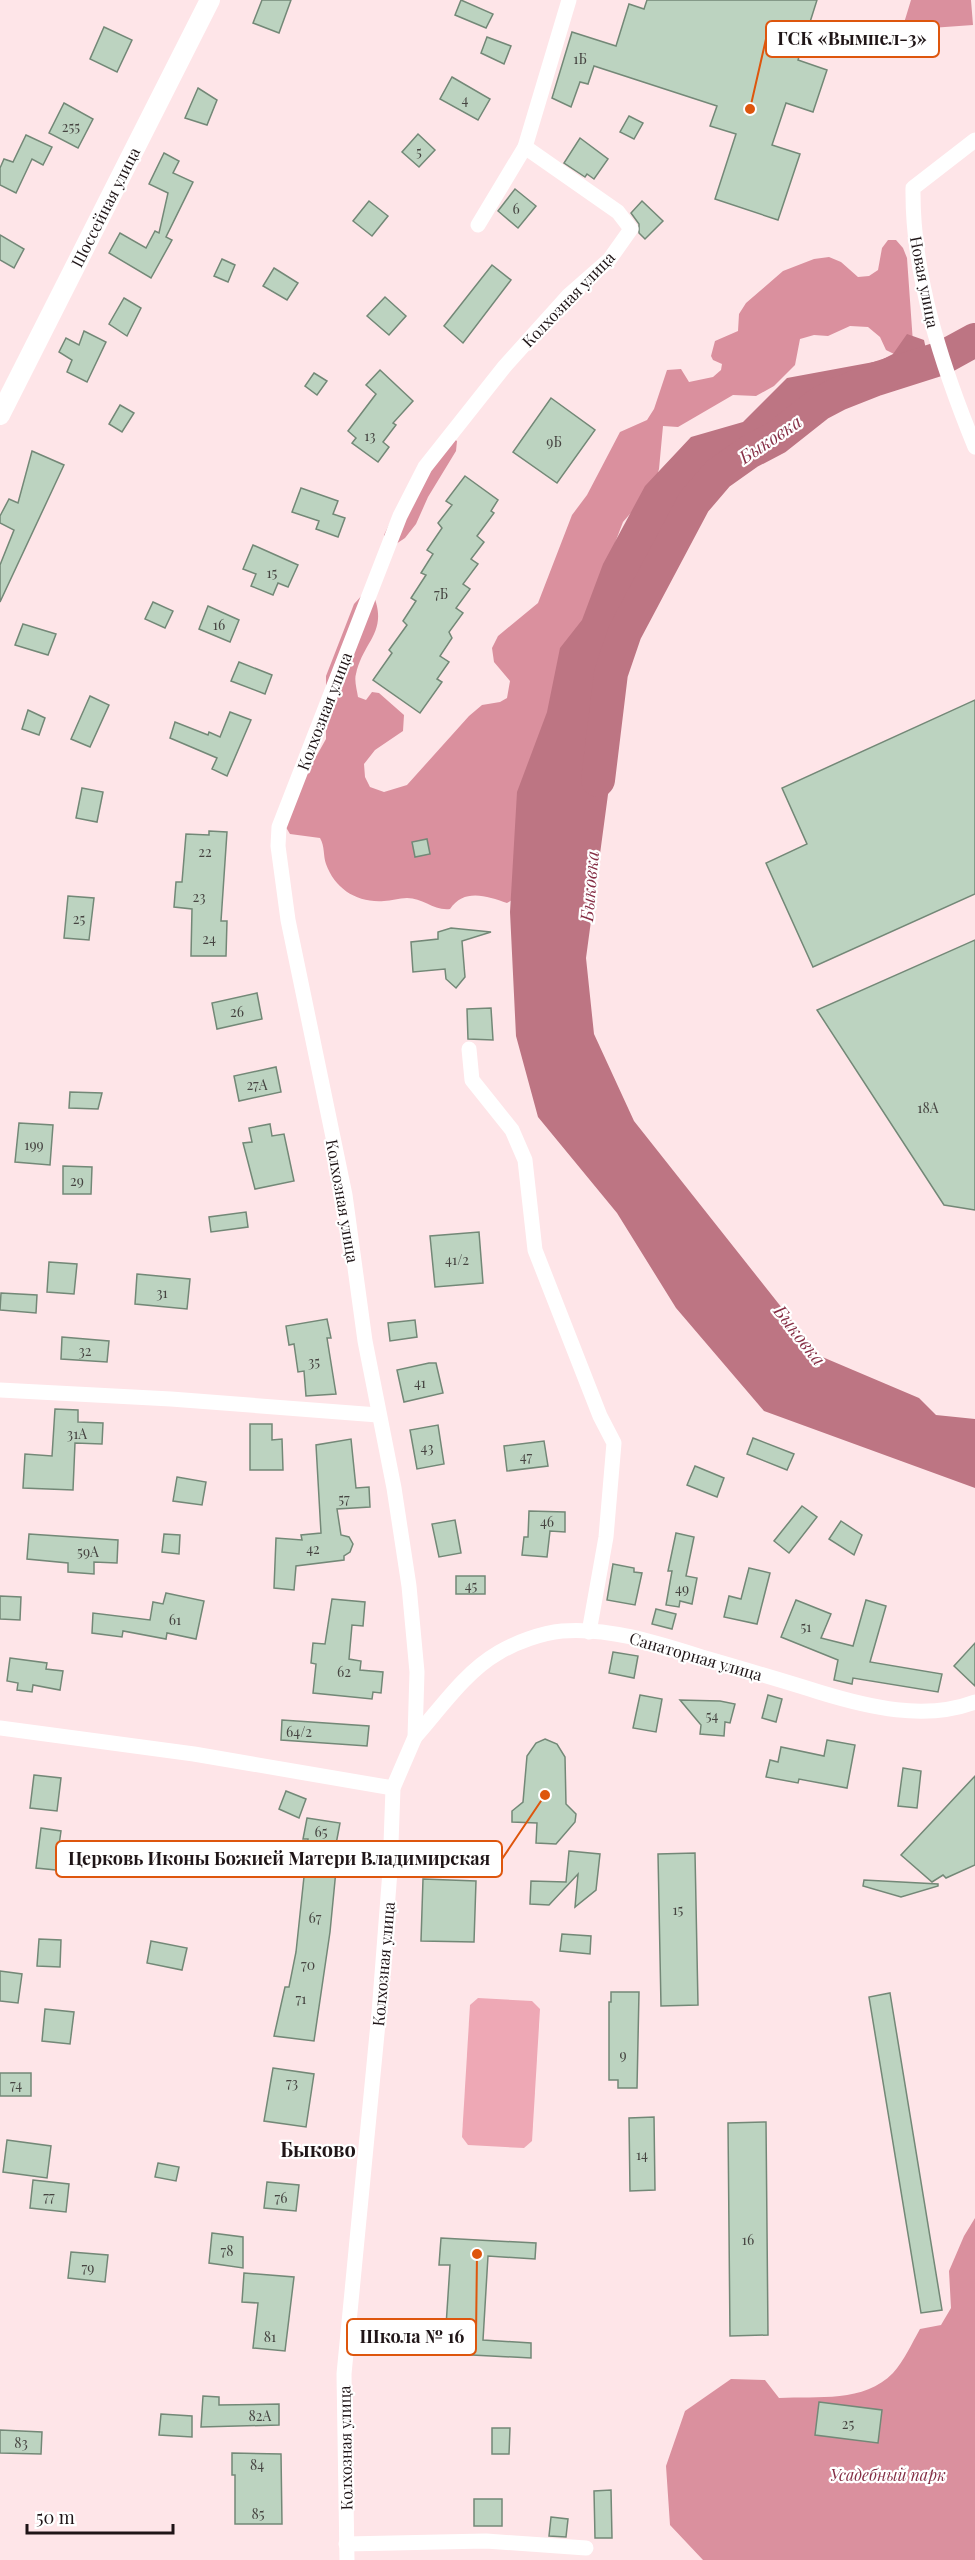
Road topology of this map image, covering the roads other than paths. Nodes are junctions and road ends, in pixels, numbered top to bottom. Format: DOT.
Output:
graph roads {
  1 [pos="210,0"];
  2 [pos="569,0"];
  3 [pos="975,140"];
  4 [pos="525,147"];
  5 [pos="478,225"];
  6 [pos="0,415"];
  7 [pos="975,447"];
  8 [pos="469,1049"];
  9 [pos="0,1390"];
  10 [pos="378,1415"];
  11 [pos="589,1632"];
  12 [pos="975,1702"];
  13 [pos="0,1728"];
  14 [pos="416,1737"];
  15 [pos="393,1788"];
  16 [pos="346,2544"];
  17 [pos="586,2548"];
  18 [pos="347,2560"];
  1 -- 6 [label="street, Шоссейная улица"];
  2 -- 4 [label="street"];
  3 -- 7 [label="street, Новая улица"];
  4 -- 5 [label="street"];
  4 -- 10 [label="street, Колхозная улица"];
  8 -- 11 [label="street"];
  9 -- 10 [label="street"];
  10 -- 14 [label="street, Колхозная улица"];
  11 -- 12 [label="street, Санаторная улица"];
  11 -- 14 [label="street, Санаторная улица"];
  13 -- 15 [label="street"];
  14 -- 15 [label="street, Колхозная улица"];
  15 -- 16 [label="street, Колхозная улица"];
  16 -- 17 [label="street"];
  16 -- 18 [label="street, Колхозная улица"];
}
